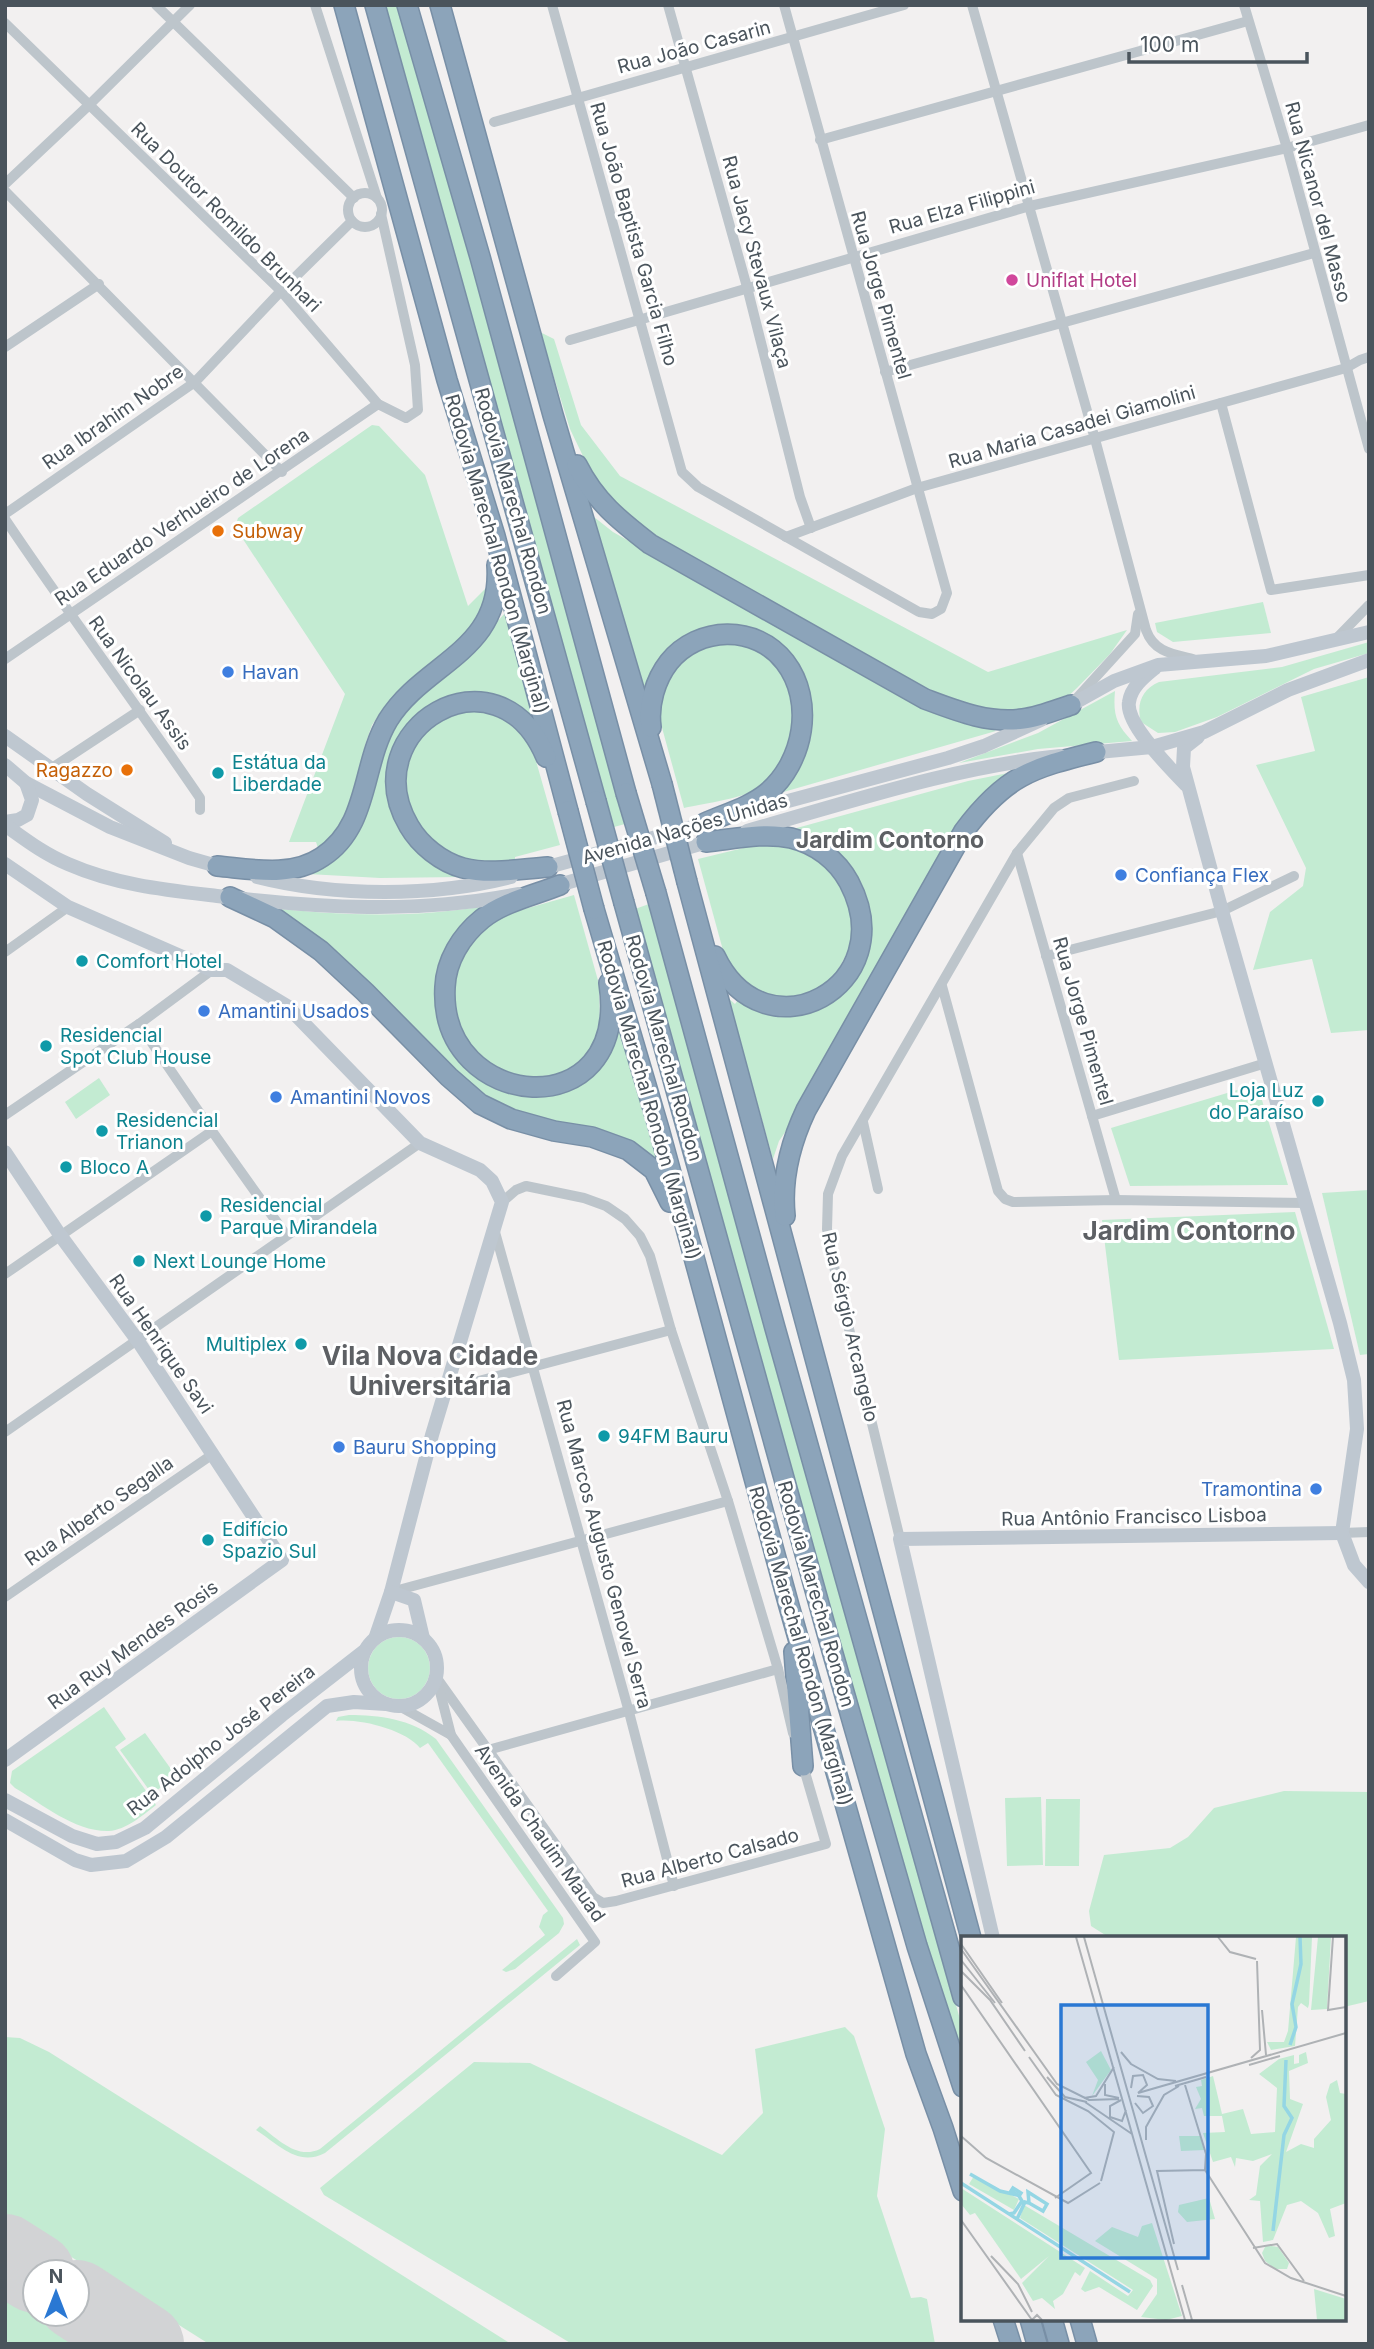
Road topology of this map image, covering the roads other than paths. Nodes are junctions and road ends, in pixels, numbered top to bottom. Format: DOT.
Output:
graph roads {
  1 [pos="156,5"];
  2 [pos="190,5"];
  3 [pos="315,5"];
  4 [pos="344,5"];
  5 [pos="375,5"];
  6 [pos="407,5"];
  7 [pos="440,5"];
  8 [pos="552,5"];
  9 [pos="668,5"];
  10 [pos="784,5"];
  11 [pos="904,5"];
  12 [pos="971,5"];
  13 [pos="1244,5"];
  14 [pos="1248,21"];
  15 [pos="5,23"];
  16 [pos="173,23"];
  17 [pos="793,38"];
  18 [pos="685,68"];
  19 [pos="997,91"];
  20 [pos="577,97"];
  21 [pos="88,106"];
  22 [pos="494,122"];
  23 [pos="1369,125"];
  24 [pos="820,140"];
  25 [pos="1287,148"];
  26 [pos="366,169"];
  27 [pos="5,184"];
  28 [pos="5,191"];
  29 [pos="356,196"];
  30 [pos="377,198"];
  31 [pos="1030,206"];
  32 [pos="381,214"];
  33 [pos="352,221"];
  34 [pos="371,226"];
  35 [pos="386,239"];
  36 [pos="1314,253"];
  37 [pos="852,256"];
  38 [pos="99,284"];
  39 [pos="747,287"];
  40 [pos="281,291"];
  41 [pos="639,319"];
  42 [pos="1063,323"];
  43 [pos="570,340"];
  44 [pos="5,347"];
  45 [pos="1369,358"];
  46 [pos="1346,368"];
  47 [pos="885,372"];
  48 [pos="195,382"];
  49 [pos="1221,403"];
  50 [pos="378,404"];
  51 [pos="553,415"];
  52 [pos="1095,439"];
  53 [pos="1369,449"];
  54 [pos="282,472"];
  55 [pos="917,488"];
  56 [pos="5,516"];
  57 [pos="811,528"];
  58 [pos="495,536"];
  59 [pos="786,537"];
  60 [pos="1369,575"];
  61 [pos="1139,604"];
  62 [pos="1369,605"];
  63 [pos="69,614"];
  64 [pos="1369,632"];
  65 [pos="1334,642"];
  66 [pos="5,659"];
  67 [pos="1369,660"];
  68 [pos="1202,661"];
  69 [pos="1158,665"];
  70 [pos="1071,705"];
  71 [pos="141,710"];
  72 [pos="1204,732"];
  73 [pos="5,736"];
  74 [pos="1152,747"];
  75 [pos="1096,752"];
  76 [pos="5,765"];
  77 [pos="52,768"];
  78 [pos="659,777"];
  79 [pos="1134,782"];
  80 [pos="26,783"];
  81 [pos="1189,788"];
  82 [pos="567,808"];
  83 [pos="201,810"];
  84 [pos="5,823"];
  85 [pos="706,833"];
  86 [pos="1017,853"];
  87 [pos="190,858"];
  88 [pos="5,863"];
  89 [pos="217,866"];
  90 [pos="548,867"];
  91 [pos="1294,876"];
  92 [pos="560,885"];
  93 [pos="230,898"];
  94 [pos="68,907"];
  95 [pos="694,907"];
  96 [pos="1222,911"];
  97 [pos="602,937"];
  98 [pos="5,952"];
  99 [pos="1046,957"];
  100 [pos="212,970"];
  101 [pos="942,986"];
  102 [pos="139,1024"];
  103 [pos="1266,1063"];
  104 [pos="5,1115"];
  105 [pos="1092,1116"];
  106 [pos="863,1122"];
  107 [pos="212,1132"];
  108 [pos="420,1143"];
  109 [pos="5,1152"];
  110 [pos="878,1189"];
  111 [pos="1116,1200"];
  112 [pos="502,1202"];
  113 [pos="1306,1203"];
  114 [pos="495,1232"];
  115 [pos="60,1235"];
  116 [pos="286,1235"];
  117 [pos="695,1261"];
  118 [pos="790,1262"];
  119 [pos="5,1274"];
  120 [pos="671,1330"];
  121 [pos="138,1341"];
  122 [pos="534,1368"];
  123 [pos="445,1390"];
  124 [pos="5,1432"];
  125 [pos="213,1454"];
  126 [pos="728,1501"];
  127 [pos="1369,1532"];
  128 [pos="1342,1533"];
  129 [pos="900,1539"];
  130 [pos="582,1540"];
  131 [pos="282,1560"];
  132 [pos="1354,1565"];
  133 [pos="1346,1580"];
  134 [pos="1369,1582"];
  135 [pos="391,1592"];
  136 [pos="5,1597"];
  137 [pos="789,1606"];
  138 [pos="376,1636"];
  139 [pos="423,1638"];
  140 [pos="363,1652"];
  141 [pos="778,1669"];
  142 [pos="436,1676"];
  143 [pos="392,1705"];
  144 [pos="629,1712"];
  145 [pos="451,1735"];
  146 [pos="488,1750"];
  147 [pos="5,1760"];
  148 [pos="803,1766"];
  149 [pos="5,1800"];
  150 [pos="5,1820"];
  151 [pos="674,1886"];
  152 [pos="970,1936"];
  153 [pos="993,1936"];
  154 [pos="556,1976"];
  155 [pos="961,1990"];
  156 [pos="961,2081"];
  157 [pos="961,2185"];
  158 [pos="1004,2321"];
  159 [pos="1031,2321"];
  160 [pos="1053,2321"];
  161 [pos="1081,2321"];
  162 [pos="1011,2344"];
  163 [pos="1037,2344"];
  164 [pos="1059,2344"];
  165 [pos="1087,2344"];
  1 -- 16 [label="street"];
  2 -- 16 [label="street"];
  3 -- 26 [label="street"];
  4 -- 58 [label="highway, Rodovia Marechal Rondon (Marginal)"];
  5 -- 156 [label="highway, Rodovia Marechal Rondon, bridge"];
  6 -- 155 [label="highway, Rodovia Marechal Rondon, bridge"];
  7 -- 51 [label="highway"];
  8 -- 20 [label="street, Rua João Baptista Garcia Filho"];
  9 -- 18 [label="street, Rua Jacy Stevaux Vilaça"];
  10 -- 17 [label="street, Rua Jorge Pimentel"];
  11 -- 17 [label="street, Rua João Casarin"];
  12 -- 19 [label="street"];
  13 -- 14 [label="street, Rua Nicanor del Masso"];
  14 -- 19 [label="street"];
  14 -- 25 [label="street, Rua Nicanor del Masso"];
  15 -- 21 [label="street, Rua Doutor Romildo Brunhari"];
  16 -- 21 [label="street"];
  16 -- 29 [label="street"];
  17 -- 18 [label="street, Rua João Casarin"];
  17 -- 24 [label="street, Rua Jorge Pimentel"];
  18 -- 20 [label="street, Rua João Casarin"];
  18 -- 39 [label="street, Rua Jacy Stevaux Vilaça"];
  19 -- 24 [label="street"];
  19 -- 31 [label="street"];
  20 -- 22 [label="street, Rua João Casarin"];
  20 -- 41 [label="street, Rua João Baptista Garcia Filho"];
  21 -- 27 [label="street"];
  21 -- 40 [label="street, Rua Doutor Romildo Brunhari"];
  23 -- 25 [label="street, Rua Elza Filippini"];
  24 -- 37 [label="street, Rua Jorge Pimentel"];
  25 -- 31 [label="street, Rua Elza Filippini"];
  25 -- 36 [label="street, Rua Nicanor del Masso"];
  26 -- 29 [label="street"];
  26 -- 30 [label="street"];
  28 -- 38 [label="street"];
  29 -- 30 [label="street"];
  29 -- 33 [label="street"];
  30 -- 32 [label="street"];
  31 -- 37 [label="street, Rua Elza Filippini"];
  31 -- 42 [label="street"];
  32 -- 34 [label="street"];
  32 -- 35 [label="street, Rua Doutor Romildo Brunhari"];
  33 -- 34 [label="street"];
  33 -- 40 [label="street, Rua Ibrahim Nobre"];
  34 -- 35 [label="street"];
  35 -- 50 [label="street, Rua Doutor Romildo Brunhari"];
  36 -- 42 [label="street"];
  36 -- 46 [label="street, Rua Nicanor del Masso"];
  37 -- 39 [label="street, Rua Elza Filippini"];
  37 -- 47 [label="street, Rua Jorge Pimentel"];
  38 -- 44 [label="street"];
  38 -- 48 [label="street"];
  39 -- 41 [label="street, Rua Elza Filippini"];
  39 -- 57 [label="street, Rua Jacy Stevaux Vilaça"];
  40 -- 48 [label="street, Rua Ibrahim Nobre"];
  40 -- 50 [label="street, Rua Doutor Romildo Brunhari"];
  41 -- 43 [label="street, Rua Elza Filippini"];
  41 -- 59 [label="street, Rua João Baptista Garcia Filho"];
  42 -- 47 [label="street"];
  42 -- 52 [label="street"];
  45 -- 46 [label="street, Rua Maria Casadei Giamolini"];
  46 -- 49 [label="street, Rua Maria Casadei Giamolini"];
  46 -- 53 [label="street, Rua Nicanor del Masso"];
  47 -- 55 [label="street, Rua Jorge Pimentel"];
  48 -- 54 [label="street"];
  48 -- 56 [label="street, Rua Ibrahim Nobre"];
  49 -- 52 [label="street, Rua Maria Casadei Giamolini"];
  49 -- 60 [label="street"];
  50 -- 54 [label="street, Rua Eduardo Verhueiro de Lorena"];
  51 -- 70 [label="highway"];
  51 -- 78 [label="highway"];
  52 -- 55 [label="street, Rua Maria Casadei Giamolini"];
  52 -- 61 [label="street"];
  54 -- 63 [label="street, Rua Eduardo Verhueiro de Lorena"];
  55 -- 57 [label="street, Rua Maria Casadei Giamolini"];
  55 -- 59 [label="street, Rua Jorge Pimentel"];
  56 -- 63 [label="street, Rua Nicolau Assis"];
  57 -- 59 [label="street, Rua Maria Casadei Giamolini"];
  58 -- 82 [label="highway, Rodovia Marechal Rondon (Marginal)"];
  58 -- 89 [label="highway"];
  61 -- 68 [label="street"];
  61 -- 70 [label="street"];
  62 -- 65 [label="street"];
  63 -- 66 [label="street, Rua Eduardo Verhueiro de Lorena"];
  63 -- 71 [label="street, Rua Nicolau Assis"];
  64 -- 65 [label="street, Avenida Nações Unidas"];
  65 -- 68 [label="street, Avenida Nações Unidas"];
  67 -- 72 [label="street, Avenida Nações Unidas"];
  68 -- 69 [label="street, Avenida Nações Unidas"];
  69 -- 70 [label="street, Avenida Nações Unidas"];
  69 -- 74 [label="street"];
  70 -- 85 [label="street, Avenida Nações Unidas"];
  71 -- 77 [label="street"];
  71 -- 83 [label="street, Rua Nicolau Assis"];
  72 -- 74 [label="street, Avenida Nações Unidas"];
  72 -- 81 [label="street"];
  73 -- 77 [label="street, Avenida Nações Unidas"];
  74 -- 75 [label="street, Avenida Nações Unidas"];
  74 -- 81 [label="street"];
  75 -- 85 [label="street, Avenida Nações Unidas"];
  75 -- 118 [label="highway"];
  76 -- 80 [label="street, Avenida Nações Unidas"];
  77 -- 87 [label="street, Avenida Nações Unidas"];
  78 -- 85 [label="highway"];
  78 -- 95 [label="highway, bridge"];
  79 -- 86 [label="street, Rua Sérgio Arcangelo"];
  80 -- 84 [label="street"];
  80 -- 87 [label="street, Avenida Nações Unidas"];
  81 -- 96 [label="street"];
  82 -- 90 [label="highway"];
  82 -- 97 [label="highway, Rodovia Marechal Rondon (Marginal), bridge"];
  84 -- 93 [label="street, Avenida Nações Unidas"];
  85 -- 90 [label="street, Avenida Nações Unidas"];
  85 -- 92 [label="street, Avenida Nações Unidas"];
  85 -- 95 [label="highway"];
  86 -- 99 [label="street, Rua Jorge Pimentel"];
  86 -- 101 [label="street, Rua Sérgio Arcangelo"];
  87 -- 89 [label="street, Avenida Nações Unidas"];
  88 -- 94 [label="street"];
  89 -- 90 [label="street, Avenida Nações Unidas"];
  91 -- 96 [label="street"];
  92 -- 93 [label="street, Avenida Nações Unidas"];
  92 -- 97 [label="highway"];
  93 -- 117 [label="highway"];
  94 -- 98 [label="street"];
  94 -- 100 [label="street"];
  95 -- 118 [label="highway"];
  96 -- 99 [label="street"];
  96 -- 103 [label="street"];
  97 -- 117 [label="highway, Rodovia Marechal Rondon (Marginal)"];
  99 -- 105 [label="street, Rua Jorge Pimentel"];
  100 -- 102 [label="street"];
  100 -- 108 [label="street"];
  101 -- 106 [label="street, Rua Sérgio Arcangelo"];
  101 -- 111 [label="street"];
  102 -- 104 [label="street"];
  102 -- 107 [label="street"];
  103 -- 105 [label="street"];
  103 -- 113 [label="street"];
  105 -- 111 [label="street, Rua Jorge Pimentel"];
  106 -- 110 [label="street"];
  106 -- 129 [label="street, Rua Sérgio Arcangelo"];
  107 -- 115 [label="street"];
  107 -- 116 [label="street"];
  108 -- 112 [label="street"];
  108 -- 116 [label="street"];
  109 -- 115 [label="street, Rua Henrique Savi"];
  111 -- 113 [label="street"];
  112 -- 114 [label="street"];
  112 -- 120 [label="street"];
  113 -- 128 [label="street"];
  114 -- 122 [label="street, Rua Marcos Augusto Genovel Serra"];
  114 -- 123 [label="street"];
  115 -- 119 [label="street"];
  115 -- 121 [label="street, Rua Henrique Savi"];
  116 -- 121 [label="street"];
  117 -- 137 [label="highway, Rodovia Marechal Rondon (Marginal)"];
  118 -- 152 [label="highway"];
  120 -- 122 [label="street"];
  120 -- 126 [label="street"];
  121 -- 124 [label="street"];
  121 -- 125 [label="street, Rua Henrique Savi"];
  122 -- 123 [label="street"];
  122 -- 130 [label="street, Rua Marcos Augusto Genovel Serra"];
  123 -- 135 [label="street"];
  125 -- 131 [label="street, Rua Henrique Savi"];
  125 -- 136 [label="street, Rua Alberto Segalla"];
  126 -- 130 [label="street"];
  126 -- 141 [label="street"];
  127 -- 128 [label="street, Rua Antônio Francisco Lisboa"];
  128 -- 129 [label="street, Rua Antônio Francisco Lisboa"];
  128 -- 132 [label="street"];
  129 -- 153 [label="street, Rua Sérgio Arcangelo"];
  130 -- 135 [label="street"];
  130 -- 144 [label="street, Rua Marcos Augusto Genovel Serra"];
  131 -- 147 [label="street, Rua Ruy Mendes Rosis"];
  132 -- 133 [label="street"];
  132 -- 134 [label="street"];
  135 -- 138 [label="street"];
  135 -- 139 [label="street"];
  137 -- 148 [label="highway"];
  137 -- 157 [label="highway, Rodovia Marechal Rondon (Marginal)"];
  138 -- 139 [label="street"];
  138 -- 140 [label="street"];
  139 -- 142 [label="street"];
  140 -- 143 [label="street"];
  140 -- 149 [label="street, Rua Adolpho José Pereira"];
  141 -- 144 [label="street"];
  141 -- 148 [label="street"];
  142 -- 143 [label="street"];
  142 -- 145 [label="street, Avenida Chauim Mauad"];
  142 -- 146 [label="street"];
  143 -- 145 [label="street, Avenida Chauim Mauad"];
  143 -- 150 [label="street, Rua Adolpho José Pereira"];
  144 -- 146 [label="street"];
  144 -- 151 [label="street, Rua Marcos Augusto Genovel Serra"];
  145 -- 154 [label="street, Avenida Chauim Mauad"];
  146 -- 151 [label="street, Rua Alberto Calsado"];
  148 -- 151 [label="street, Rua Alberto Calsado"];
  158 -- 162 [label="highway"];
  159 -- 163 [label="highway"];
  160 -- 164 [label="highway"];
  161 -- 165 [label="highway"];
}
